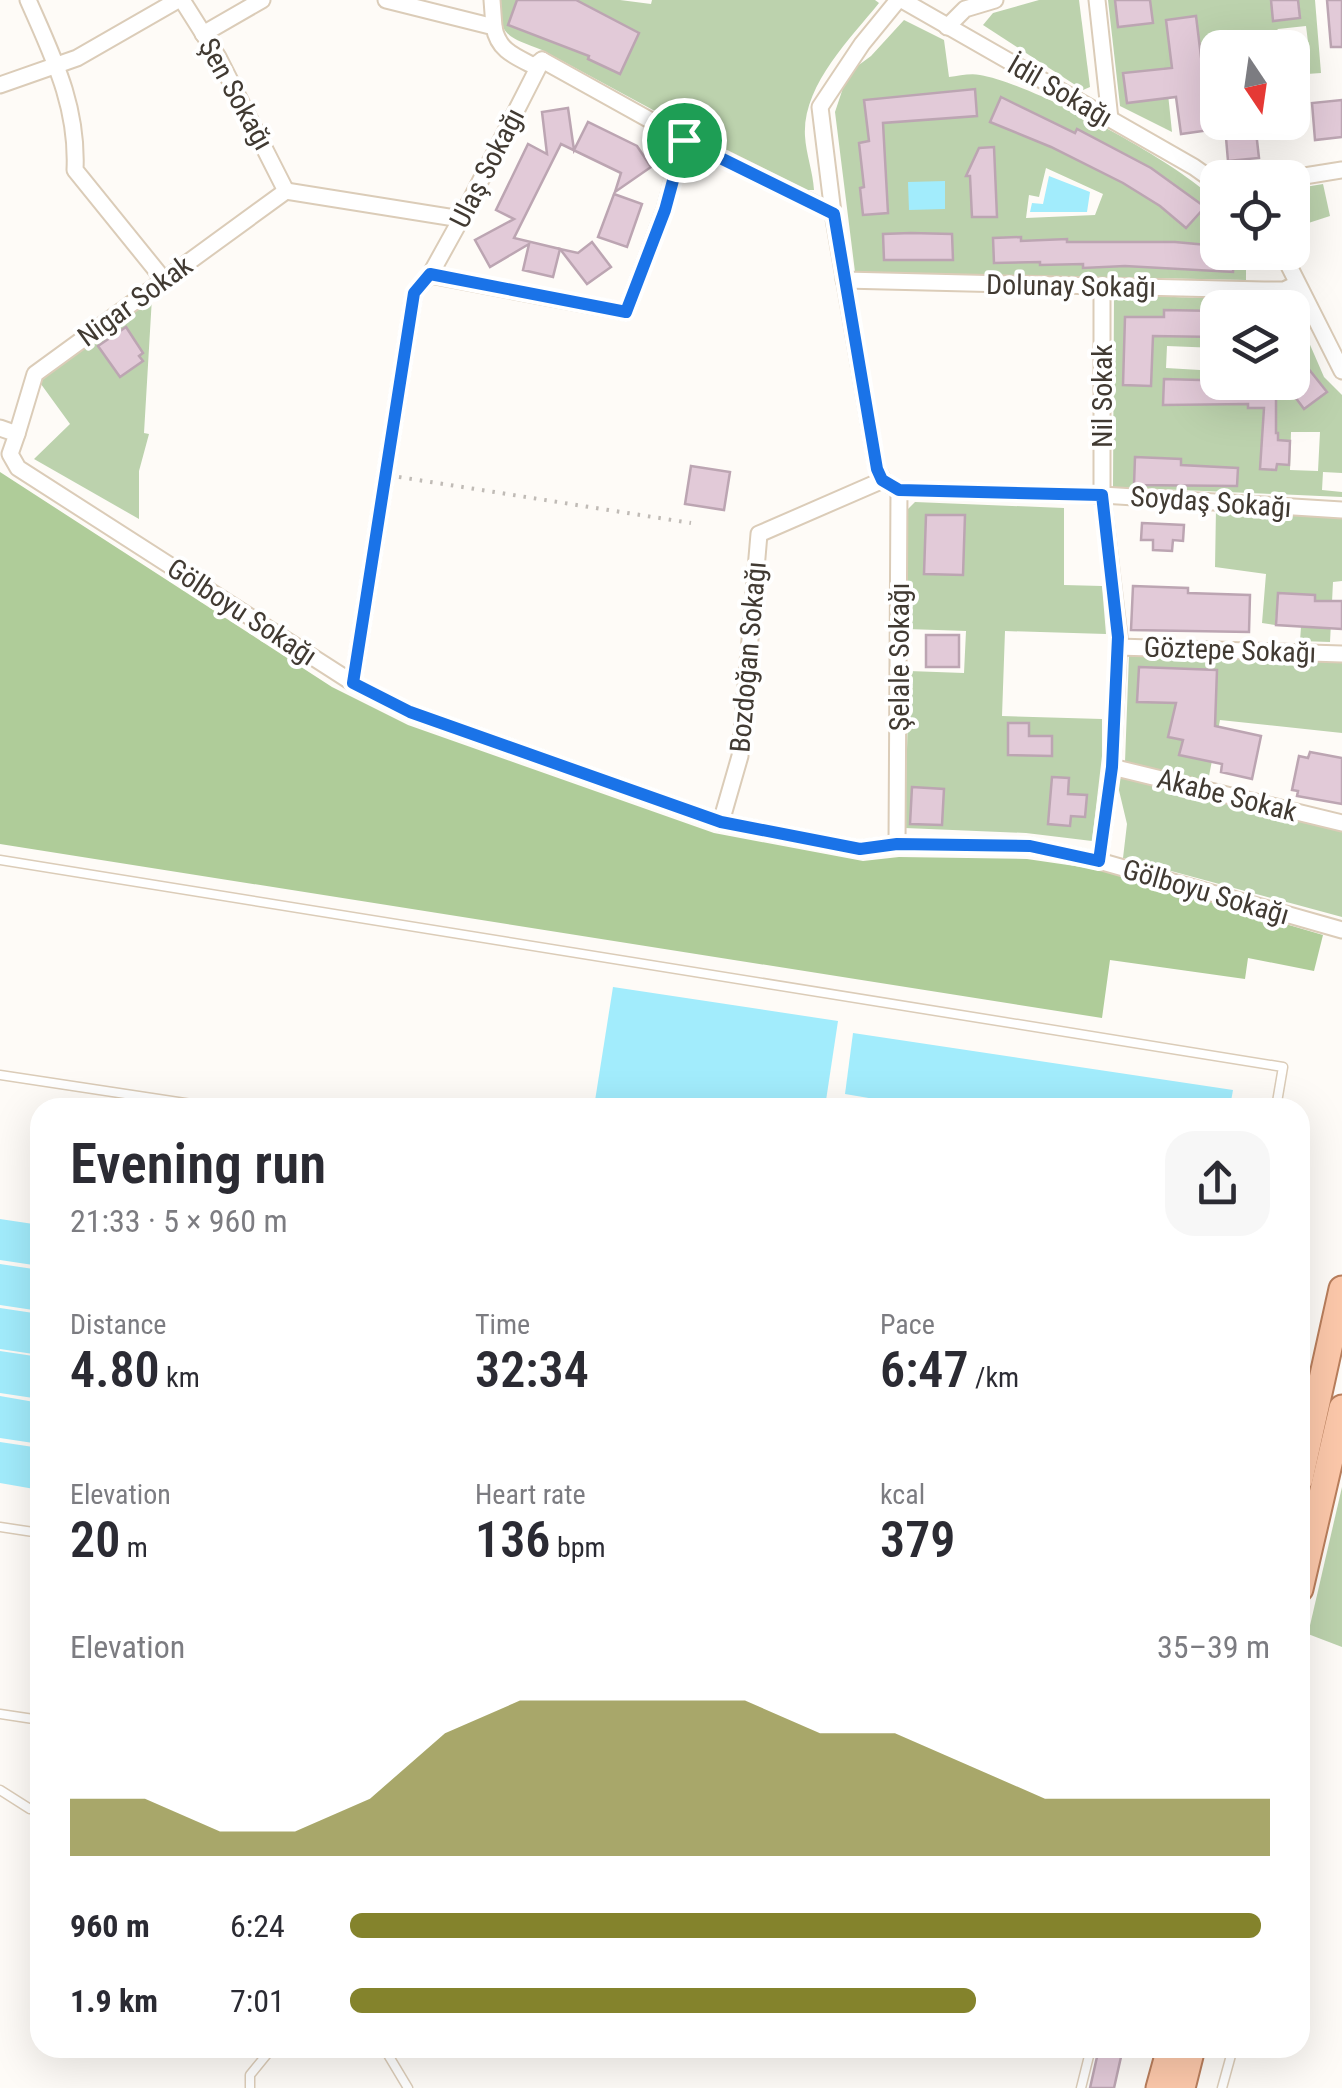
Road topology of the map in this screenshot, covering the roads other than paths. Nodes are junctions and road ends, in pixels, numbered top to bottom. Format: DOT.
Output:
graph roads {
  1 [pos="28,0"];
  2 [pos="180,0"];
  3 [pos="262,0"];
  4 [pos="386,0"];
  5 [pos="492,0"];
  6 [pos="900,0"];
  7 [pos="995,0"];
  8 [pos="1097,0"];
  9 [pos="948,26"];
  10 [pos="494,27"];
  11 [pos="203,34"];
  12 [pos="542,60"];
  13 [pos="56,65"];
  14 [pos="0,85"];
  15 [pos="1110,119"];
  16 [pos="684,140"];
  17 [pos="1342,170"];
  18 [pos="1200,171"];
  19 [pos="1310,175"];
  20 [pos="286,191"];
  21 [pos="834,214"];
  22 [pos="461,219"];
  23 [pos="1291,270"];
  24 [pos="430,274"];
  25 [pos="164,280"];
  26 [pos="844,280"];
  27 [pos="1298,284"];
  28 [pos="1102,288"];
  29 [pos="1342,371"];
  30 [pos="0,428"];
  31 [pos="17,434"];
  32 [pos="882,480"];
  33 [pos="899,490"];
  34 [pos="1102,495"];
  35 [pos="1342,510"];
  36 [pos="1118,646"];
  37 [pos="1342,654"];
  38 [pos="353,683"];
  39 [pos="1112,767"];
  40 [pos="721,822"];
  41 [pos="1342,823"];
  42 [pos="897,844"];
  43 [pos="0,860"];
  44 [pos="1099,861"];
  45 [pos="1342,930"];
  46 [pos="0,1075"];
  47 [pos="152,1098"];
  48 [pos="1278,1098"];
  49 [pos="1342,1290"];
  50 [pos="1342,1408"];
  51 [pos="1310,1433"];
  52 [pos="0,1527"];
  53 [pos="30,1532"];
  54 [pos="1310,1547"];
  55 [pos="0,1714"];
  56 [pos="30,1718"];
  57 [pos="0,1790"];
  58 [pos="30,1809"];
  59 [pos="264,2058"];
  60 [pos="390,2058"];
  61 [pos="1088,2058"];
  62 [pos="1167,2058"];
  63 [pos="1190,2058"];
  64 [pos="1230,2058"];
  65 [pos="250,2088"];
  66 [pos="408,2088"];
  67 [pos="1081,2088"];
  68 [pos="1159,2088"];
  69 [pos="1182,2088"];
  70 [pos="1222,2088"];
  1 -- 13 [label="street"];
  2 -- 11 [label="street, Şen Sokağı"];
  2 -- 13 [label="street"];
  3 -- 11 [label="street"];
  4 -- 10 [label="street"];
  5 -- 10 [label="street"];
  6 -- 9 [label="street, İdil Sokağı"];
  6 -- 21 [label="street"];
  7 -- 9 [label="street"];
  8 -- 15 [label="street"];
  9 -- 15 [label="street, İdil Sokağı"];
  10 -- 12 [label="street"];
  11 -- 20 [label="street, Şen Sokağı"];
  12 -- 16 [label="street"];
  12 -- 22 [label="street, Ulaş Sokağı"];
  13 -- 14 [label="street"];
  13 -- 25 [label="street"];
  15 -- 18 [label="street, İdil Sokağı"];
  16 -- 21 [label="street"];
  16 -- 24 [label="street"];
  17 -- 19 [label="street"];
  20 -- 22 [label="street"];
  20 -- 25 [label="street, Nigar Sokak"];
  21 -- 26 [label="street"];
  22 -- 24 [label="street, Ulaş Sokağı"];
  23 -- 27 [label="street"];
  24 -- 38 [label="street, Ulaş Sokağı"];
  25 -- 31 [label="street, Nigar Sokak"];
  26 -- 28 [label="street, Dolunay Sokağı"];
  26 -- 32 [label="street"];
  27 -- 28 [label="street, Dolunay Sokağı"];
  27 -- 29 [label="street"];
  28 -- 34 [label="street, Nil Sokak"];
  30 -- 31 [label="street"];
  31 -- 38 [label="street, Gölboyu Sokağı"];
  32 -- 33 [label="street"];
  32 -- 40 [label="street, Bozdoğan Sokağı"];
  33 -- 34 [label="street, Soydaş Sokağı"];
  33 -- 42 [label="street, Şelale Sokağı"];
  34 -- 35 [label="street, Soydaş Sokağı"];
  34 -- 36 [label="street, Nil Sokak"];
  36 -- 37 [label="street, Göztepe Sokağı"];
  36 -- 39 [label="street, Nil Sokak"];
  38 -- 40 [label="street, Gölboyu Sokağı"];
  39 -- 41 [label="street, Akabe Sokak"];
  39 -- 44 [label="street, Nil Sokak"];
  40 -- 42 [label="street, Gölboyu Sokağı"];
  42 -- 44 [label="street, Gölboyu Sokağı"];
  43 -- 48 [label="lane"];
  44 -- 45 [label="street, Gölboyu Sokağı"];
  46 -- 47 [label="lane"];
  49 -- 51 [label="main road"];
  50 -- 54 [label="main road"];
  52 -- 53 [label="lane"];
  55 -- 56 [label="lane"];
  57 -- 58 [label="lane"];
  59 -- 65 [label="lane"];
  60 -- 66 [label="lane"];
  61 -- 67 [label="lane"];
  62 -- 68 [label="main road"];
  63 -- 69 [label="main road"];
  64 -- 70 [label="lane"];
}
